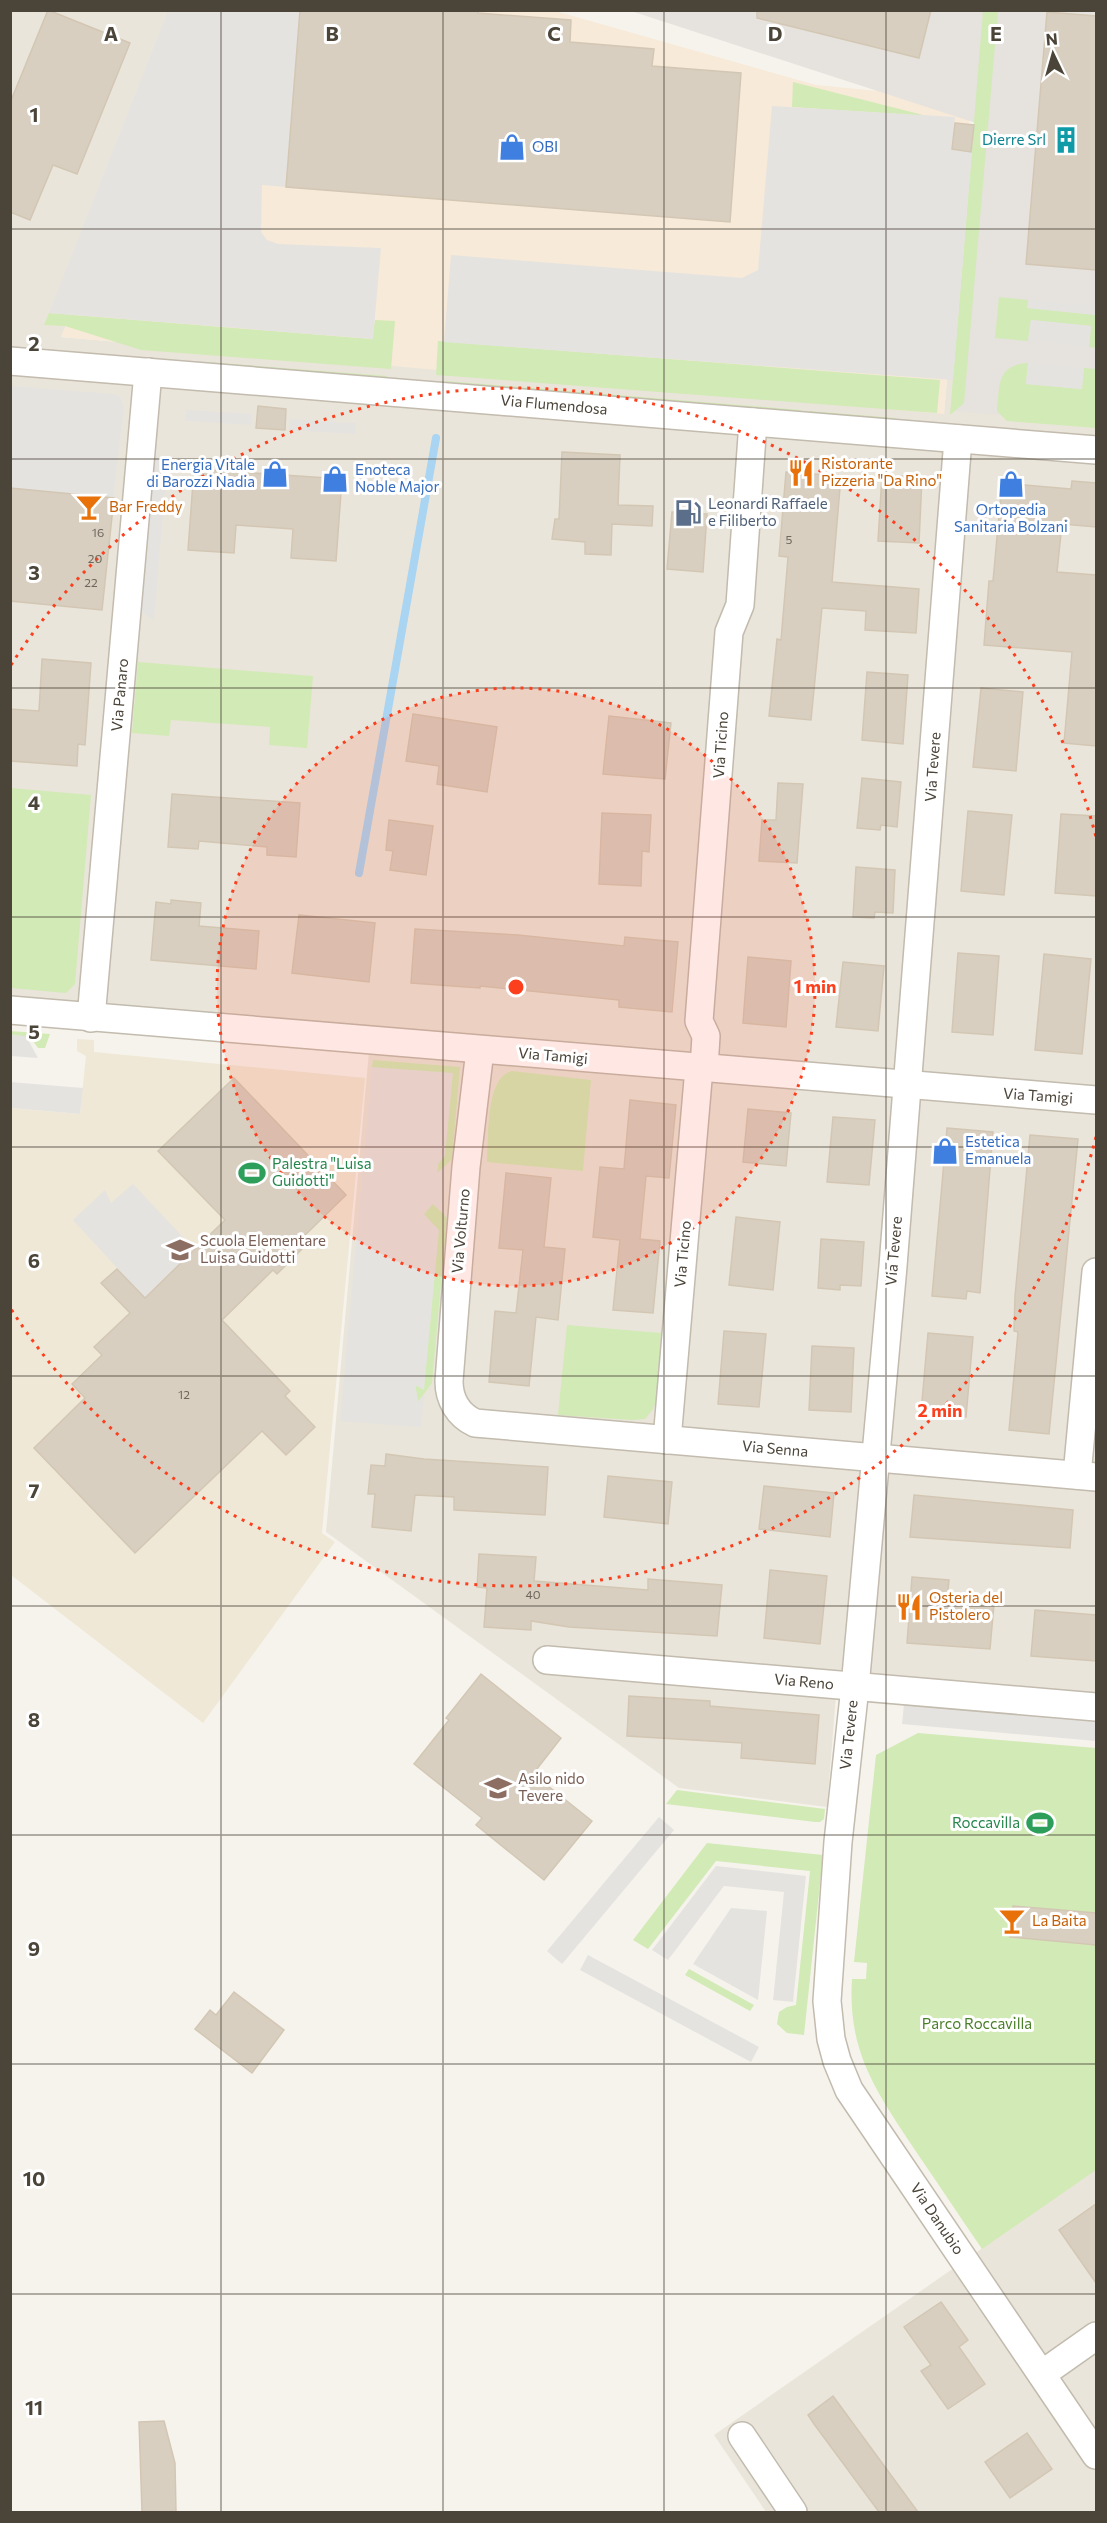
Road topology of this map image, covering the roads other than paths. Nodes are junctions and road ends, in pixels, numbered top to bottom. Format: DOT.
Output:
graph roads {
  1 [pos="10,361"];
  2 [pos="148,372"];
  3 [pos="753,422"];
  4 [pos="958,440"];
  5 [pos="1096,450"];
  6 [pos="10,1010"];
  7 [pos="91,1018"];
  8 [pos="480,1050"];
  9 [pos="702,1068"];
  10 [pos="908,1086"];
  11 [pos="1096,1100"];
  12 [pos="1096,1272"];
  13 [pos="458,1410"];
  14 [pos="667,1440"];
  15 [pos="876,1458"];
  16 [pos="1087,1476"];
  17 [pos="548,1660"];
  18 [pos="855,1687"];
  19 [pos="1096,1707"];
  20 [pos="837,2061"];
  21 [pos="1096,2336"];
  22 [pos="1042,2374"];
  23 [pos="742,2436"];
  24 [pos="1096,2455"];
  25 [pos="793,2512"];
  1 -- 2 [label="street, Via Flumendosa"];
  2 -- 3 [label="street, Via Flumendosa"];
  2 -- 7 [label="street, Via Panaro"];
  3 -- 4 [label="street, Via Flumendosa"];
  3 -- 9 [label="street, Via Ticino"];
  4 -- 5 [label="street, Via Flumendosa"];
  4 -- 10 [label="street, Via Tevere"];
  6 -- 7 [label="street, Via Tamigi"];
  7 -- 8 [label="street, Via Tamigi"];
  8 -- 9 [label="street, Via Tamigi"];
  8 -- 13 [label="street, Via Volturno"];
  9 -- 10 [label="street, Via Tamigi"];
  9 -- 14 [label="street, Via Ticino"];
  10 -- 11 [label="street, Via Tamigi"];
  10 -- 15 [label="street, Via Tevere"];
  12 -- 16 [label="street"];
  13 -- 14 [label="street, Via Senna"];
  14 -- 15 [label="street, Via Senna"];
  15 -- 16 [label="street, Via Senna"];
  15 -- 18 [label="street, Via Tevere"];
  17 -- 18 [label="street, Via Reno"];
  18 -- 19 [label="street, Via Reno"];
  18 -- 20 [label="street, Via Tevere"];
  20 -- 22 [label="street, Via Danubio"];
  21 -- 22 [label="street"];
  22 -- 24 [label="street, Via Danubio"];
  23 -- 25 [label="street"];
}
